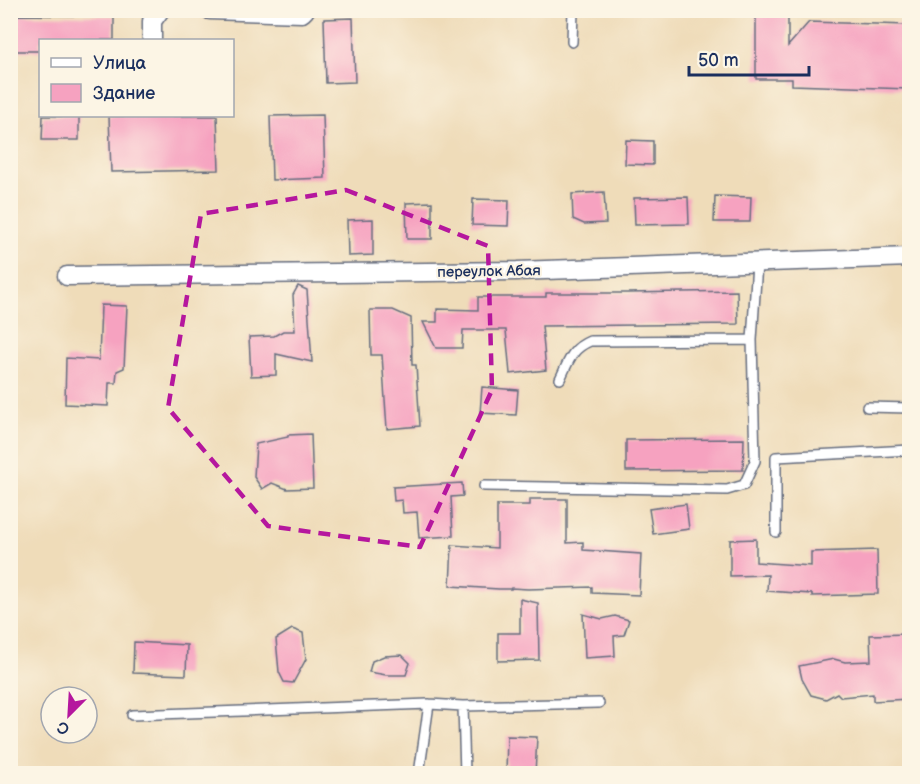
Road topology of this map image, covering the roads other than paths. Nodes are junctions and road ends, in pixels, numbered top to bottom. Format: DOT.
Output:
graph roads {
  1 [pos="160,10"];
  2 [pos="210,10"];
  3 [pos="305,10"];
  4 [pos="573,10"];
  5 [pos="152,39"];
  6 [pos="572,42"];
  7 [pos="909,257"];
  8 [pos="757,263"];
  9 [pos="67,276"];
  10 [pos="752,340"];
  11 [pos="560,379"];
  12 [pos="867,407"];
  13 [pos="909,408"];
  14 [pos="909,450"];
  15 [pos="483,486"];
  16 [pos="776,532"];
  17 [pos="599,703"];
  18 [pos="429,704"];
  19 [pos="464,706"];
  20 [pos="132,714"];
  21 [pos="419,774"];
  22 [pos="465,774"];
  1 -- 5 [label="street"];
  2 -- 3 [label="street"];
  4 -- 6 [label="lane"];
  7 -- 8 [label="street, переулок Абая"];
  8 -- 9 [label="street, переулок Абая"];
  8 -- 10 [label="lane"];
  10 -- 11 [label="lane"];
  10 -- 15 [label="lane"];
  12 -- 13 [label="lane"];
  14 -- 16 [label="lane"];
  17 -- 19 [label="lane"];
  18 -- 19 [label="lane"];
  18 -- 20 [label="lane"];
  18 -- 21 [label="lane"];
  19 -- 22 [label="lane"];
}
